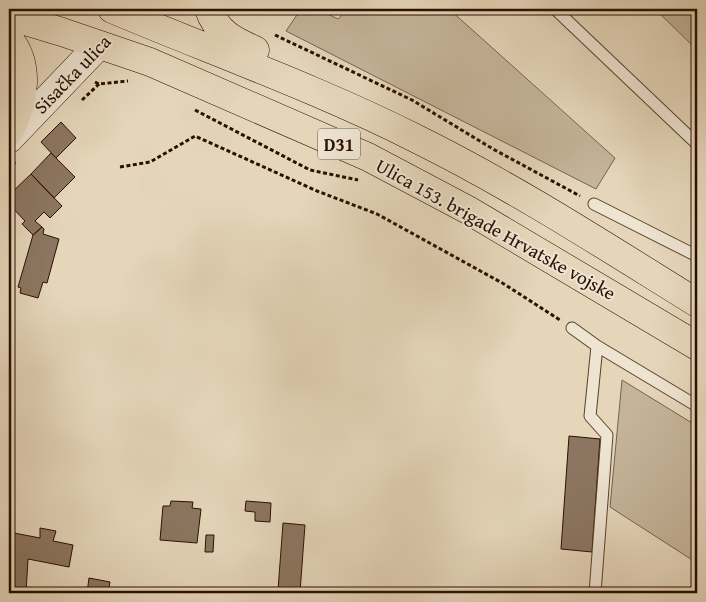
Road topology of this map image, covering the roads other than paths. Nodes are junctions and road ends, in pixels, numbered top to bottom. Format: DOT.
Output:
graph roads {
  1 [pos="209,9"];
  2 [pos="555,9"];
  3 [pos="125,11"];
  4 [pos="9,16"];
  5 [pos="9,40"];
  6 [pos="99,45"];
  7 [pos="290,80"];
  8 [pos="9,132"];
  9 [pos="9,139"];
  10 [pos="697,144"];
  11 [pos="594,204"];
  12 [pos="697,256"];
  13 [pos="697,303"];
  14 [pos="572,328"];
  15 [pos="597,346"];
  16 [pos="697,346"];
  17 [pos="697,406"];
  18 [pos="595,593"];
  1 -- 7 [label="main road"];
  2 -- 10 [label="lane"];
  3 -- 6 [label="main road, Sisačka ulica"];
  3 -- 7 [label="main road, Ulica 153. brigade Hrvatske vojske / D31"];
  4 -- 6 [label="main road, Ulica 153. brigade Hrvatske vojske"];
  5 -- 8 [label="main road"];
  6 -- 9 [label="main road, Sisačka ulica"];
  6 -- 16 [label="main road, Ulica 153. brigade Hrvatske vojske / D31"];
  7 -- 13 [label="main road, Ulica 153. brigade Hrvatske vojske / D31"];
  11 -- 12 [label="lane"];
  14 -- 15 [label="lane"];
  15 -- 17 [label="lane"];
  15 -- 18 [label="lane"];
}
